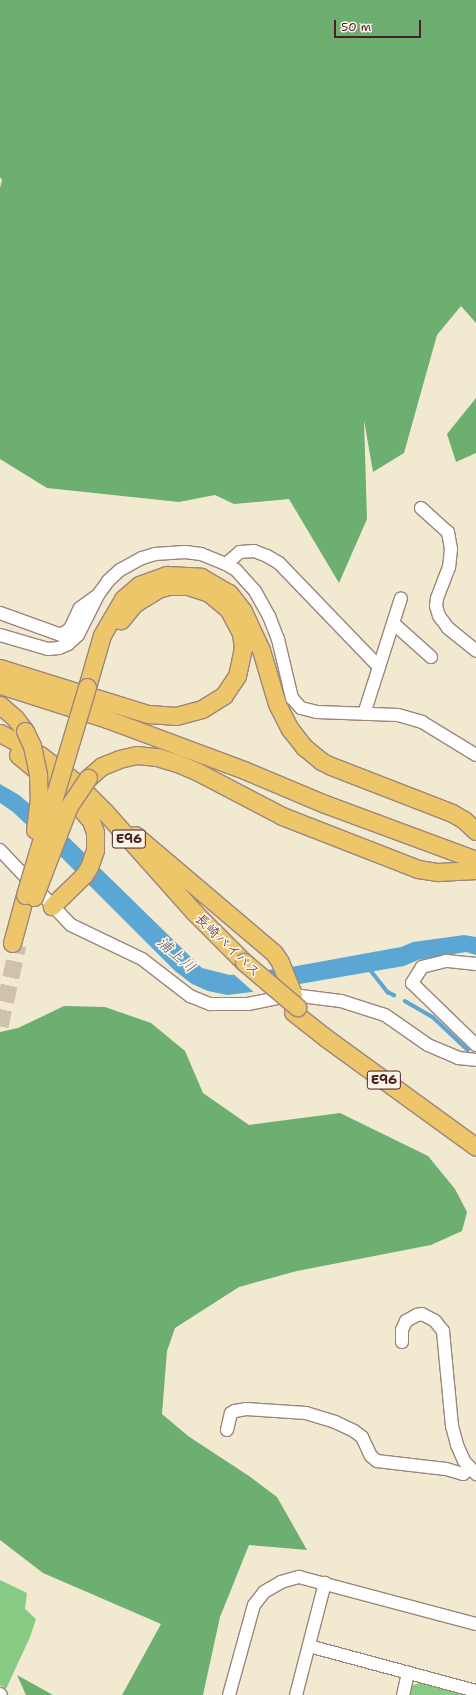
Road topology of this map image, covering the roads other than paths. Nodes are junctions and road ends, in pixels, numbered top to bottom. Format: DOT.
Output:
graph roads {
  1 [pos="421,508"];
  2 [pos="226,564"];
  3 [pos="98,595"];
  4 [pos="402,598"];
  5 [pos="0,613"];
  6 [pos="393,624"];
  7 [pos="0,635"];
  8 [pos="476,651"];
  9 [pos="431,657"];
  10 [pos="379,667"];
  11 [pos="0,668"];
  12 [pos="0,678"];
  13 [pos="0,685"];
  14 [pos="90,689"];
  15 [pos="0,705"];
  16 [pos="364,714"];
  17 [pos="0,733"];
  18 [pos="0,746"];
  19 [pos="18,754"];
  20 [pos="476,755"];
  21 [pos="105,812"];
  22 [pos="476,831"];
  23 [pos="0,850"];
  24 [pos="476,850"];
  25 [pos="476,860"];
  26 [pos="476,870"];
  27 [pos="29,897"];
  28 [pos="52,906"];
  29 [pos="15,944"];
  30 [pos="242,964"];
  31 [pos="476,964"];
  32 [pos="293,1001"];
  33 [pos="476,1045"];
  34 [pos="476,1060"];
  35 [pos="476,1136"];
  36 [pos="476,1147"];
  37 [pos="402,1342"];
  38 [pos="227,1430"];
  39 [pos="473,1472"];
  40 [pos="325,1583"];
  41 [pos="476,1624"];
  42 [pos="308,1646"];
  43 [pos="408,1673"];
  44 [pos="476,1691"];
  45 [pos="229,1695"];
  46 [pos="296,1695"];
  47 [pos="403,1695"];
  1 -- 8 [label="street"];
  2 -- 3 [label="street"];
  2 -- 10 [label="street"];
  2 -- 16 [label="street"];
  3 -- 5 [label="street"];
  3 -- 7 [label="street"];
  4 -- 6 [label="street"];
  6 -- 9 [label="street"];
  6 -- 10 [label="street"];
  10 -- 16 [label="street"];
  11 -- 14 [label="highway"];
  12 -- 24 [label="highway"];
  13 -- 25 [label="highway"];
  14 -- 22 [label="highway"];
  14 -- 27 [label="highway, bridge"];
  15 -- 27 [label="highway, bridge"];
  16 -- 20 [label="street"];
  17 -- 21 [label="highway, 長崎バイパス / E96"];
  18 -- 19 [label="highway, 長崎バイパス / E96"];
  19 -- 28 [label="highway"];
  19 -- 30 [label="highway, 長崎バイパス / E96"];
  21 -- 30 [label="highway, 長崎バイパス / E96"];
  21 -- 32 [label="highway"];
  23 -- 28 [label="street"];
  26 -- 27 [label="highway, bridge"];
  27 -- 29 [label="highway"];
  28 -- 32 [label="street"];
  30 -- 32 [label="highway, 長崎バイパス / E96"];
  31 -- 33 [label="street"];
  32 -- 34 [label="street"];
  32 -- 35 [label="highway, 長崎バイパス / E96"];
  32 -- 36 [label="highway, 長崎バイパス / E96"];
  37 -- 39 [label="street"];
  38 -- 39 [label="street"];
  40 -- 41 [label="street"];
  40 -- 42 [label="street"];
  40 -- 45 [label="street"];
  42 -- 43 [label="street"];
  42 -- 46 [label="street"];
  43 -- 44 [label="street"];
  43 -- 47 [label="street"];
}
